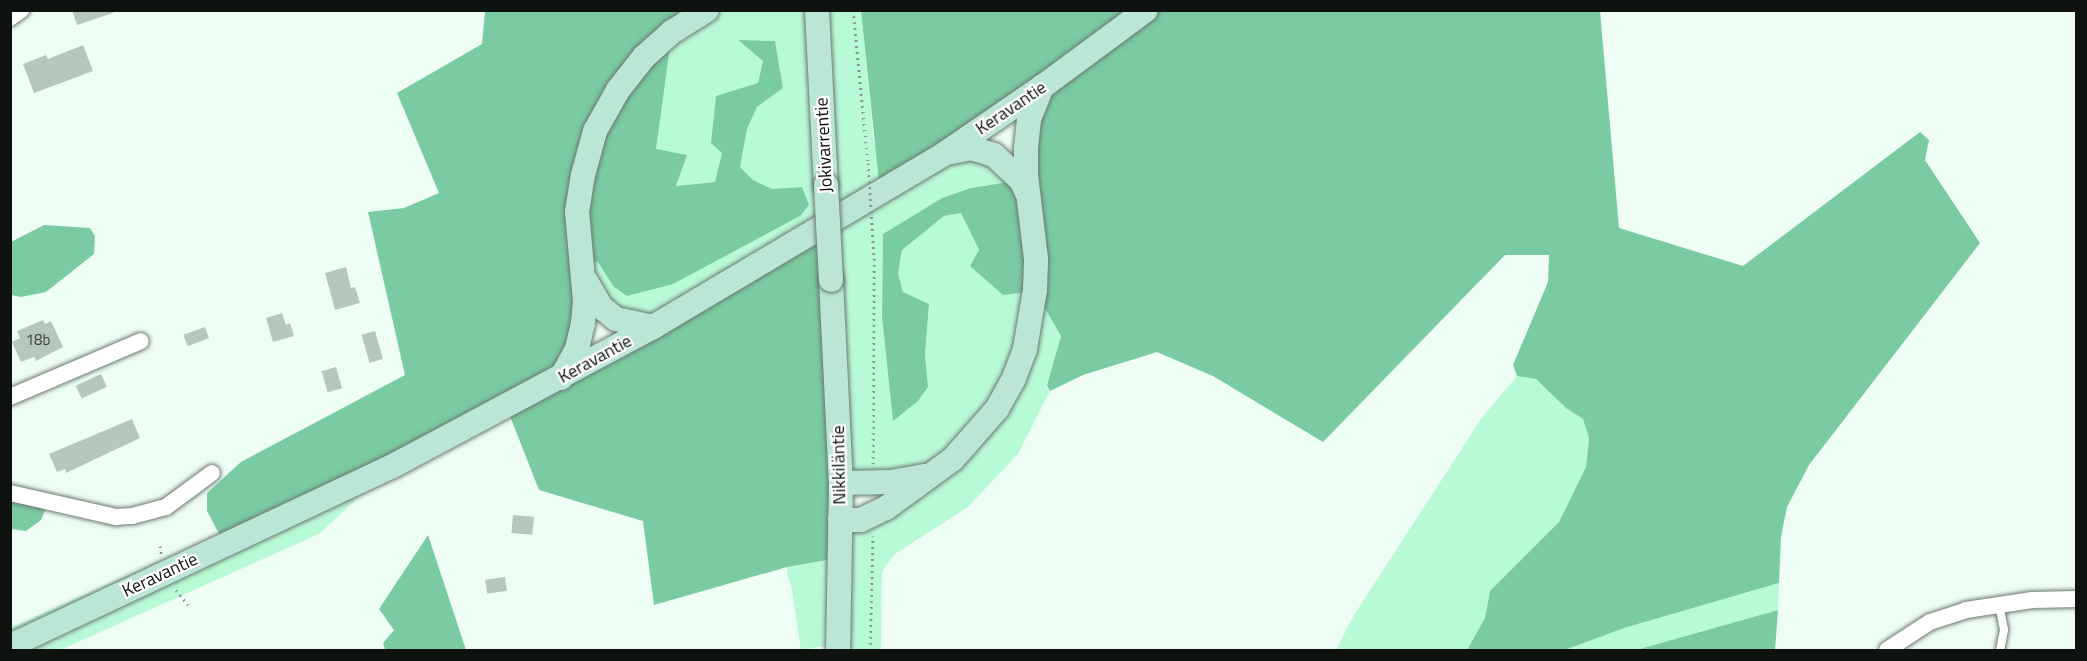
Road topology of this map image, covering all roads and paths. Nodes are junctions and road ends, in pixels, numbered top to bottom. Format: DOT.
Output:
graph roads {
  1 [pos="21,10"];
  2 [pos="706,10"];
  3 [pos="817,10"];
  4 [pos="853,10"];
  5 [pos="1146,10"];
  6 [pos="10,18"];
  7 [pos="1042,87"];
  8 [pos="944,154"];
  9 [pos="1029,197"];
  10 [pos="583,275"];
  11 [pos="831,280"];
  12 [pos="653,327"];
  13 [pos="141,341"];
  14 [pos="561,378"];
  15 [pos="10,398"];
  16 [pos="873,469"];
  17 [pos="212,473"];
  18 [pos="934,474"];
  19 [pos="841,483"];
  20 [pos="10,493"];
  21 [pos="840,520"];
  22 [pos="874,526"];
  23 [pos="2076,599"];
  24 [pos="1999,604"];
  25 [pos="10,646"];
  26 [pos="838,651"];
  27 [pos="870,651"];
  28 [pos="1887,651"];
  29 [pos="2000,651"];
  1 -- 6 [label="street"];
  2 -- 10 [label="main road"];
  3 -- 11 [label="main road, Jokivarrentie, bridge"];
  4 -- 16 [label="path, bridge"];
  5 -- 7 [label="main road, Keravantie"];
  7 -- 8 [label="main road, Keravantie"];
  7 -- 9 [label="main road"];
  8 -- 9 [label="main road"];
  8 -- 12 [label="main road, Keravantie"];
  9 -- 18 [label="main road"];
  10 -- 12 [label="main road"];
  10 -- 14 [label="main road"];
  11 -- 19 [label="main road, Nikkiläntie"];
  12 -- 14 [label="main road, Keravantie"];
  13 -- 15 [label="street"];
  14 -- 25 [label="main road, Keravantie"];
  17 -- 20 [label="street"];
  18 -- 19 [label="main road"];
  18 -- 21 [label="main road"];
  19 -- 21 [label="main road, Nikkiläntie"];
  21 -- 26 [label="main road, Nikkiläntie"];
  22 -- 27 [label="path"];
  23 -- 24 [label="street"];
  24 -- 28 [label="street"];
  24 -- 29 [label="lane"];
}
